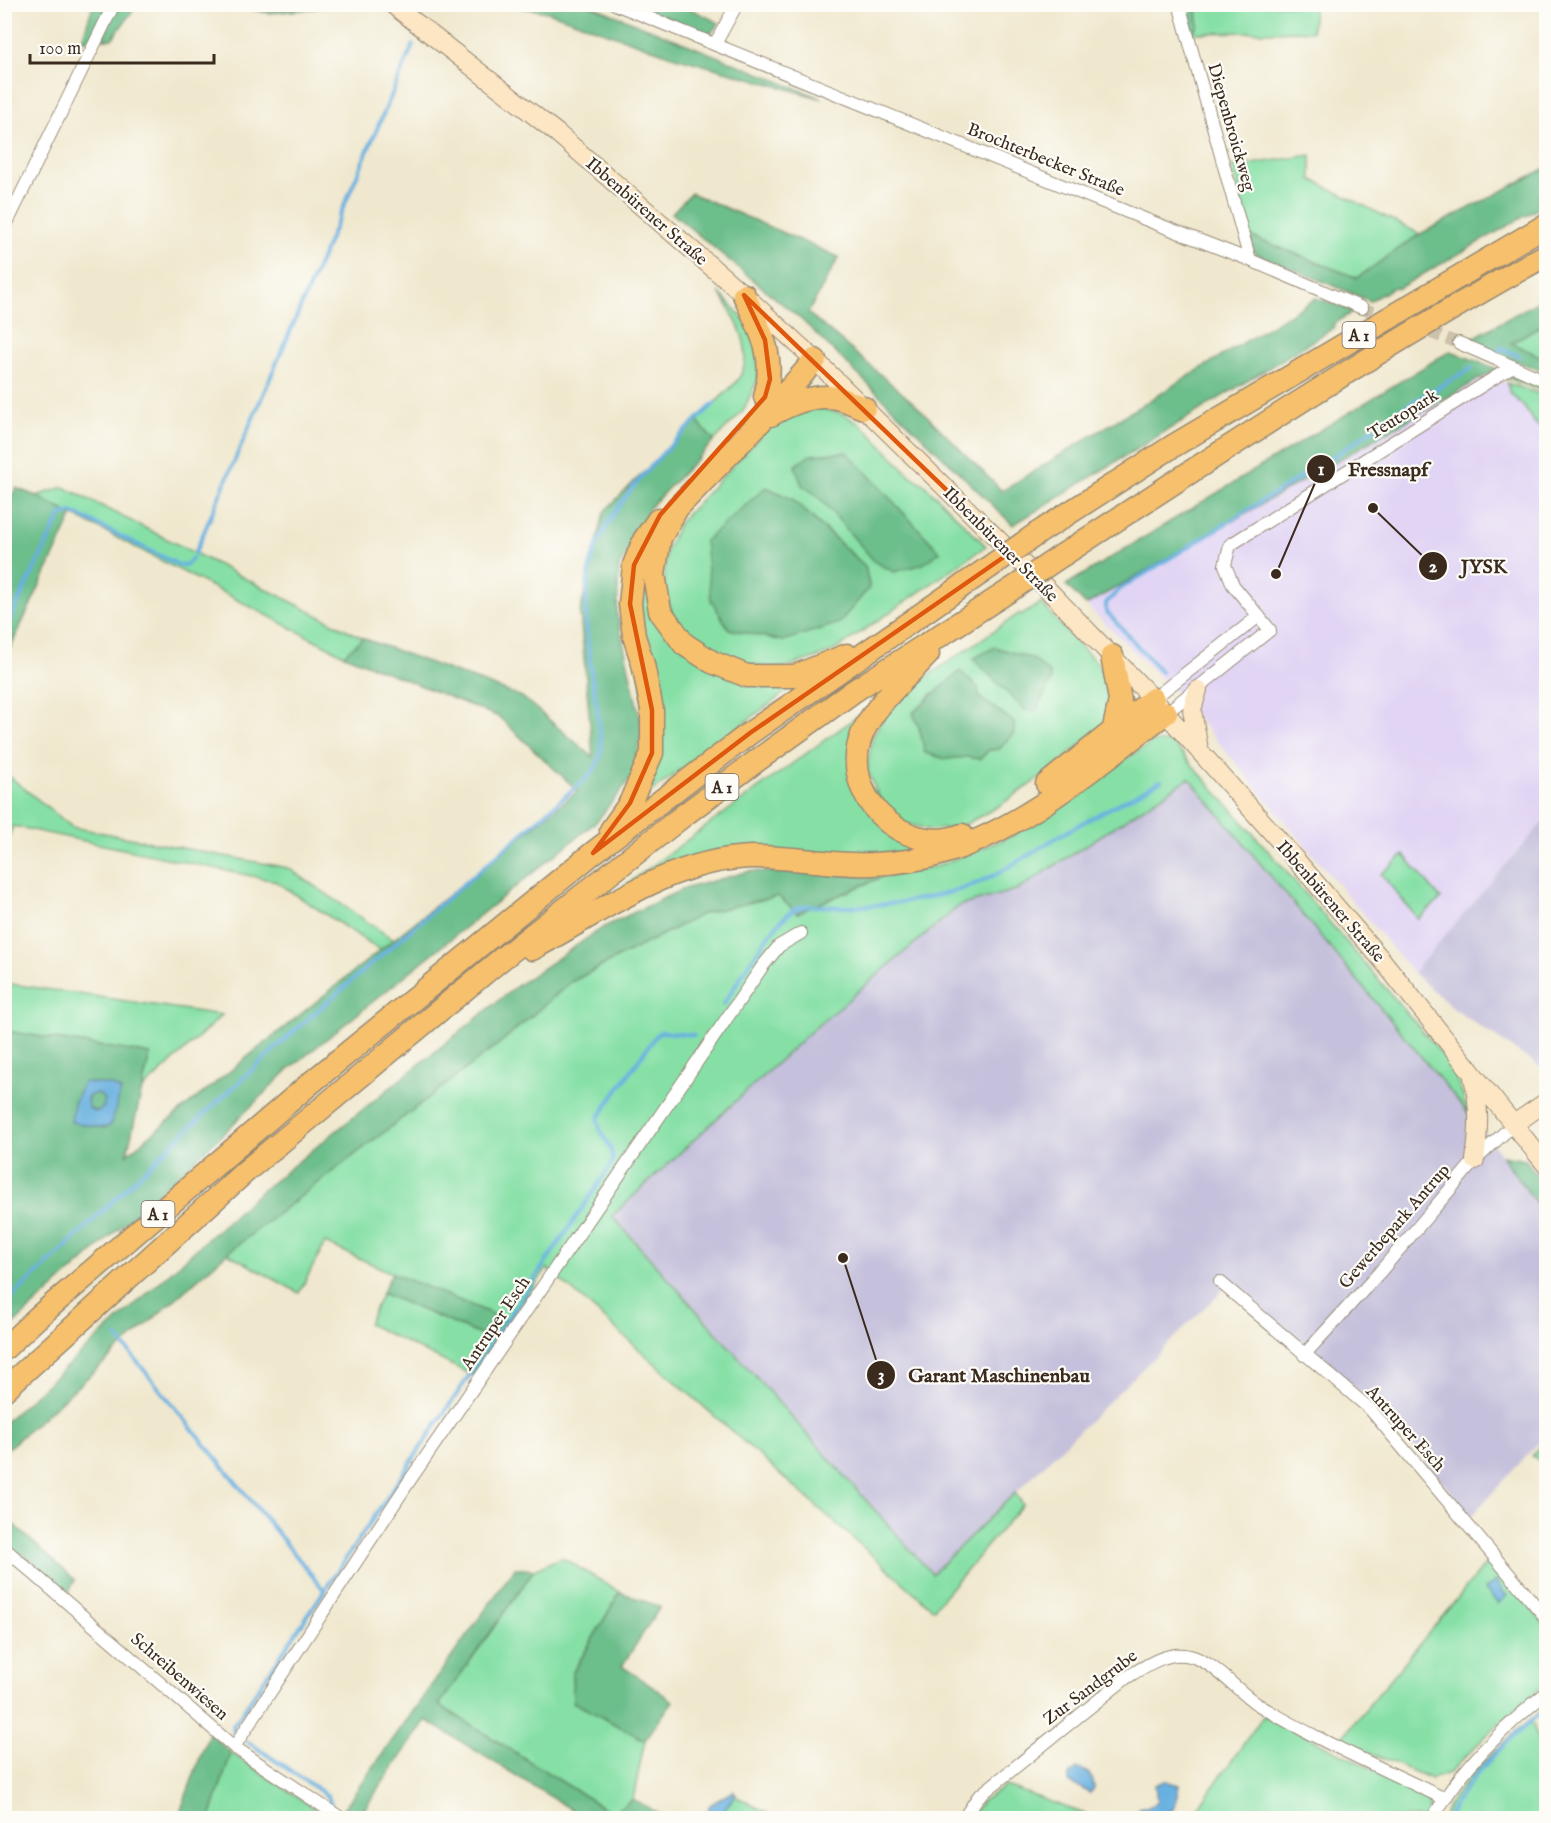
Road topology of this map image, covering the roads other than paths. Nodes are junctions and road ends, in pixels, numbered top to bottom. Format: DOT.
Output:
graph roads {
  1 [pos="114,4"];
  2 [pos="392,4"];
  3 [pos="615,4"];
  4 [pos="737,4"];
  5 [pos="1179,4"];
  6 [pos="715,44"];
  7 [pos="1546,225"];
  8 [pos="4,228"];
  9 [pos="1546,255"];
  10 [pos="1251,260"];
  11 [pos="744,295"];
  12 [pos="1362,308"];
  13 [pos="1458,343"];
  14 [pos="810,355"];
  15 [pos="1513,366"];
  16 [pos="1546,381"];
  17 [pos="765,397"];
  18 [pos="864,408"];
  19 [pos="762,420"];
  20 [pos="1259,616"];
  21 [pos="915,619"];
  22 [pos="954,627"];
  23 [pos="1112,656"];
  24 [pos="1198,690"];
  25 [pos="1160,706"];
  26 [pos="1114,728"];
  27 [pos="1199,751"];
  28 [pos="593,853"];
  29 [pos="801,933"];
  30 [pos="500,961"];
  31 [pos="1472,1072"];
  32 [pos="1546,1102"];
  33 [pos="1515,1124"];
  34 [pos="1475,1161"];
  35 [pos="1546,1165"];
  36 [pos="1220,1282"];
  37 [pos="4,1349"];
  38 [pos="1304,1355"];
  39 [pos="4,1390"];
  40 [pos="4,1548"];
  41 [pos="1546,1618"];
  42 [pos="1546,1693"];
  43 [pos="234,1747"];
  44 [pos="1445,1799"];
  45 [pos="341,1818"];
  46 [pos="964,1818"];
  47 [pos="1433,1818"];
  1 -- 8 [label="street"];
  2 -- 11 [label="main road, Ibbenbürener Straße"];
  3 -- 6 [label="street, Brochterbecker Straße"];
  4 -- 6 [label="street"];
  5 -- 10 [label="street, Diepenbroickweg"];
  6 -- 10 [label="street, Brochterbecker Straße"];
  7 -- 21 [label="highway, A 1, bridge"];
  9 -- 22 [label="highway, A 1, bridge"];
  10 -- 12 [label="street, Brochterbecker Straße"];
  11 -- 14 [label="main road, Ibbenbürener Straße"];
  11 -- 17 [label="highway"];
  13 -- 15 [label="street"];
  14 -- 17 [label="highway"];
  14 -- 18 [label="main road, Ibbenbürener Straße"];
  14 -- 19 [label="highway"];
  15 -- 16 [label="street"];
  15 -- 20 [label="street, Teutopark"];
  17 -- 28 [label="highway"];
  18 -- 19 [label="highway"];
  18 -- 23 [label="main road, Ibbenbürener Straße"];
  19 -- 21 [label="highway"];
  20 -- 24 [label="street, Teutopark"];
  20 -- 25 [label="street"];
  21 -- 28 [label="highway, A 1"];
  22 -- 26 [label="highway"];
  22 -- 30 [label="highway, A 1"];
  23 -- 25 [label="main road, Ibbenbürener Straße"];
  23 -- 26 [label="highway"];
  24 -- 25 [label="street, Teutopark"];
  24 -- 27 [label="main road"];
  25 -- 26 [label="highway"];
  25 -- 27 [label="main road, Ibbenbürener Straße"];
  25 -- 30 [label="highway"];
  27 -- 31 [label="main road, Ibbenbürener Straße"];
  28 -- 37 [label="highway, A 1"];
  29 -- 43 [label="street, Antruper Esch"];
  30 -- 39 [label="highway, A 1"];
  31 -- 33 [label="main road, Ibbenbürener Straße"];
  31 -- 34 [label="main road"];
  32 -- 33 [label="main road"];
  33 -- 34 [label="street, Gewerbepark Antrup"];
  33 -- 35 [label="main road, Ibbenbürener Straße"];
  34 -- 38 [label="street, Gewerbepark Antrup"];
  36 -- 38 [label="street, Antruper Esch"];
  38 -- 41 [label="street, Antruper Esch"];
  40 -- 43 [label="street, Schreibenwiesen"];
  42 -- 44 [label="street"];
  43 -- 45 [label="street, Schreibenwiesen"];
  44 -- 46 [label="street, Zur Sandgrube"];
  44 -- 47 [label="street"];
}
